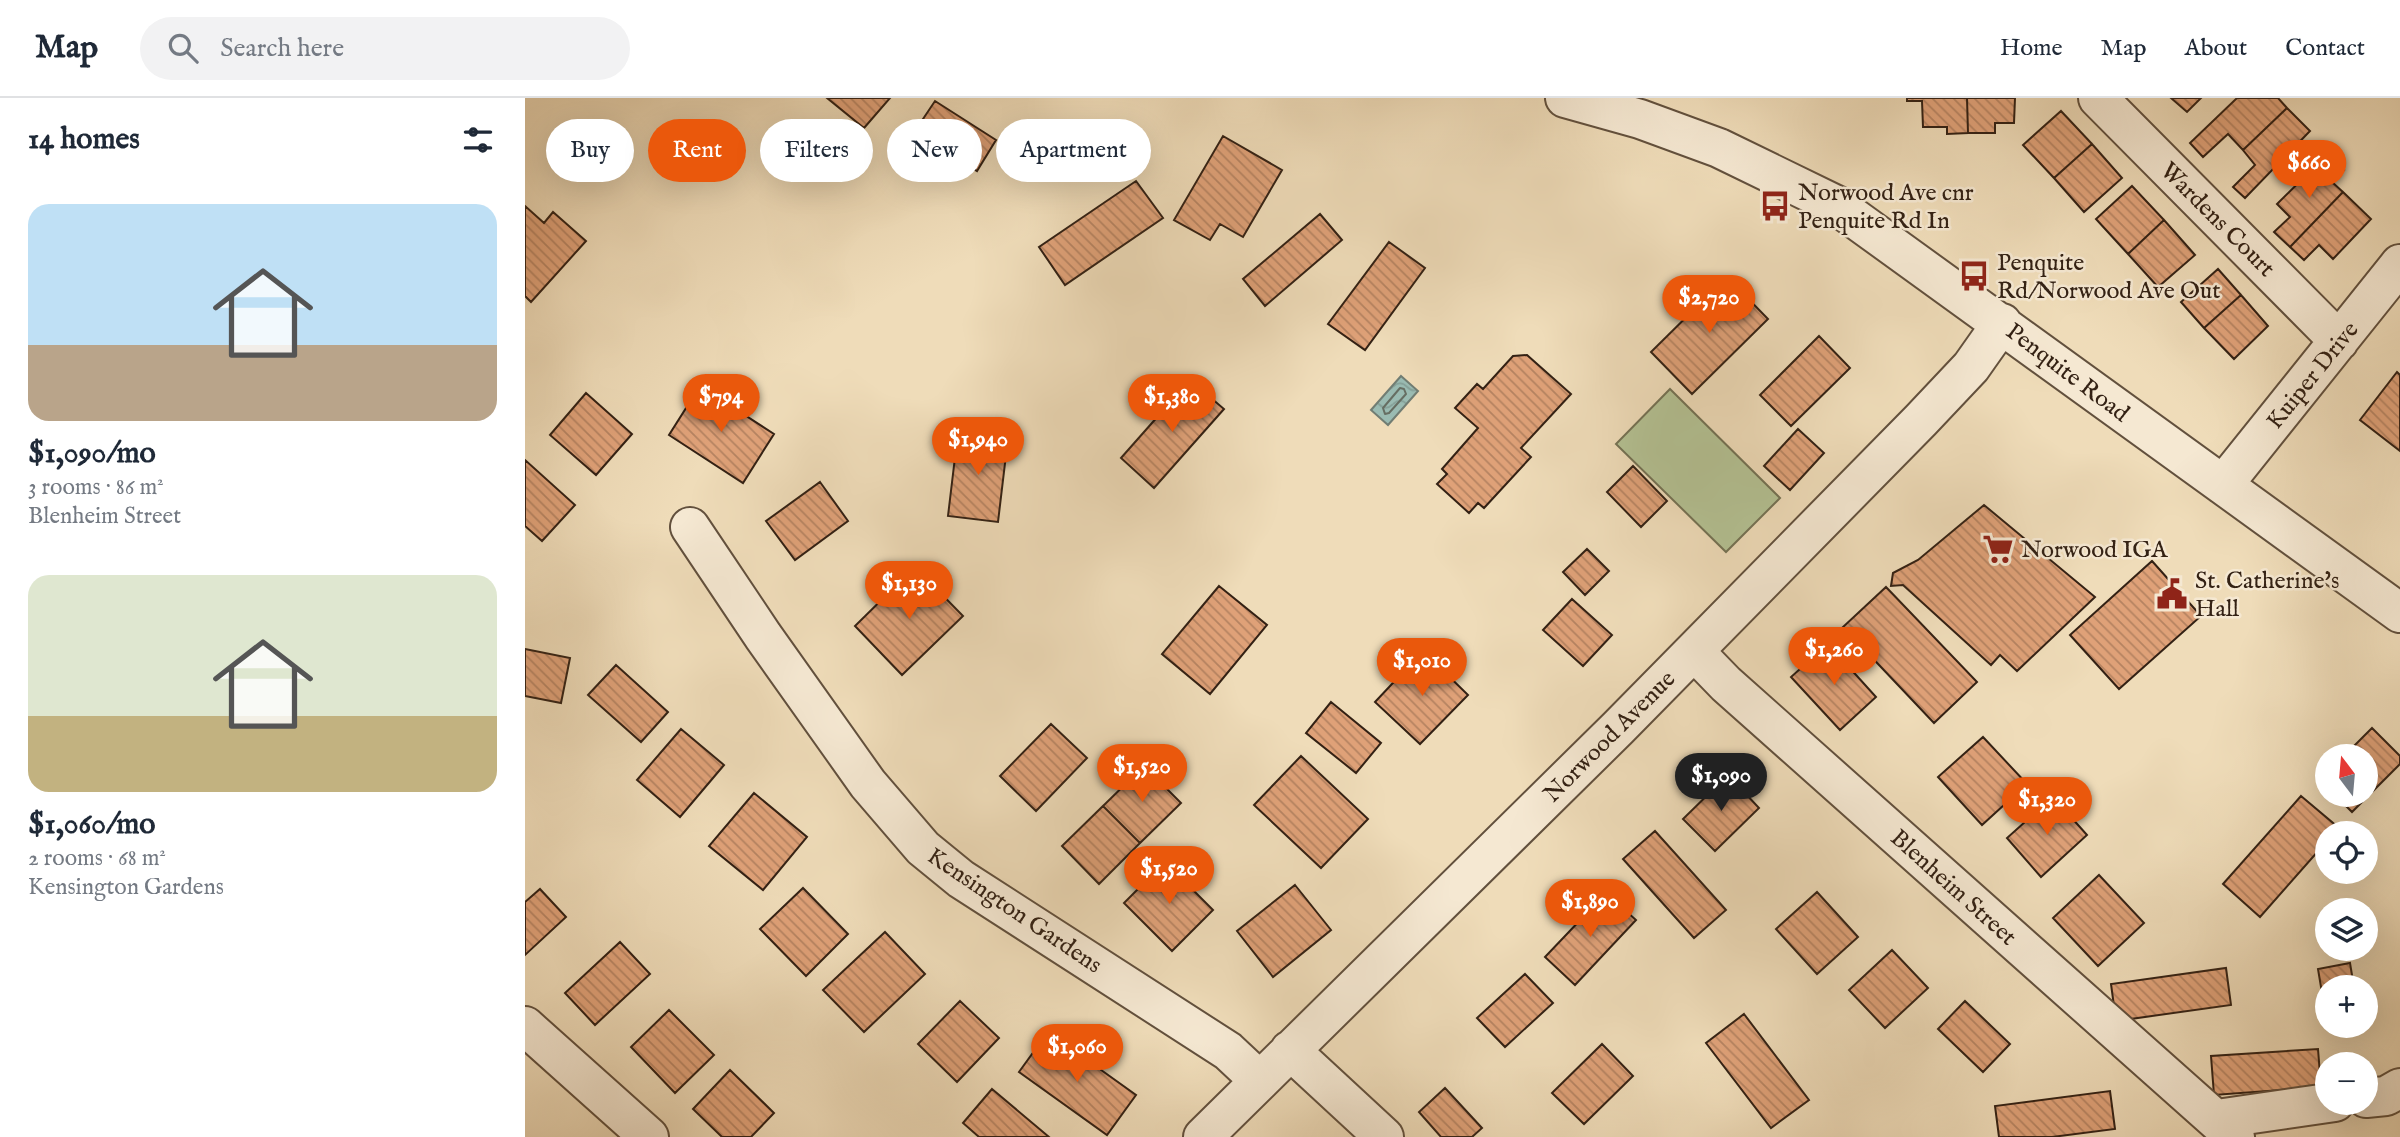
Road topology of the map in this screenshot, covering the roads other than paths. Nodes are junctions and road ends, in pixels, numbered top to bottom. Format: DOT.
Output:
graph roads {
  1 [pos="1565,98"];
  2 [pos="2098,98"];
  3 [pos="2400,264"];
  4 [pos="2003,323"];
  5 [pos="2339,341"];
  6 [pos="2224,485"];
  7 [pos="690,527"];
  8 [pos="2400,613"];
  9 [pos="1694,651"];
  10 [pos="525,1026"];
  11 [pos="1290,1050"];
  12 [pos="1260,1081"];
  13 [pos="2400,1088"];
  14 [pos="2378,1097"];
  15 [pos="2315,1107"];
  16 [pos="2226,1128"];
  17 [pos="649,1137"];
  18 [pos="1203,1137"];
  19 [pos="1384,1137"];
  1 -- 4 [label="street, Penquite Road"];
  2 -- 5 [label="street, Wardens Court"];
  3 -- 5 [label="street, Kuiper Drive"];
  4 -- 6 [label="street, Penquite Road"];
  4 -- 9 [label="street, Norwood Avenue"];
  5 -- 6 [label="street, Kuiper Drive"];
  6 -- 8 [label="street, Penquite Road"];
  7 -- 12 [label="street, Kensington Gardens"];
  9 -- 11 [label="street, Norwood Avenue"];
  9 -- 16 [label="street, Blenheim Street"];
  10 -- 17 [label="street"];
  11 -- 12 [label="street, Norwood Avenue"];
  11 -- 19 [label="street"];
  12 -- 18 [label="street, Norwood Avenue"];
  13 -- 14 [label="street"];
  15 -- 16 [label="street"];
}
